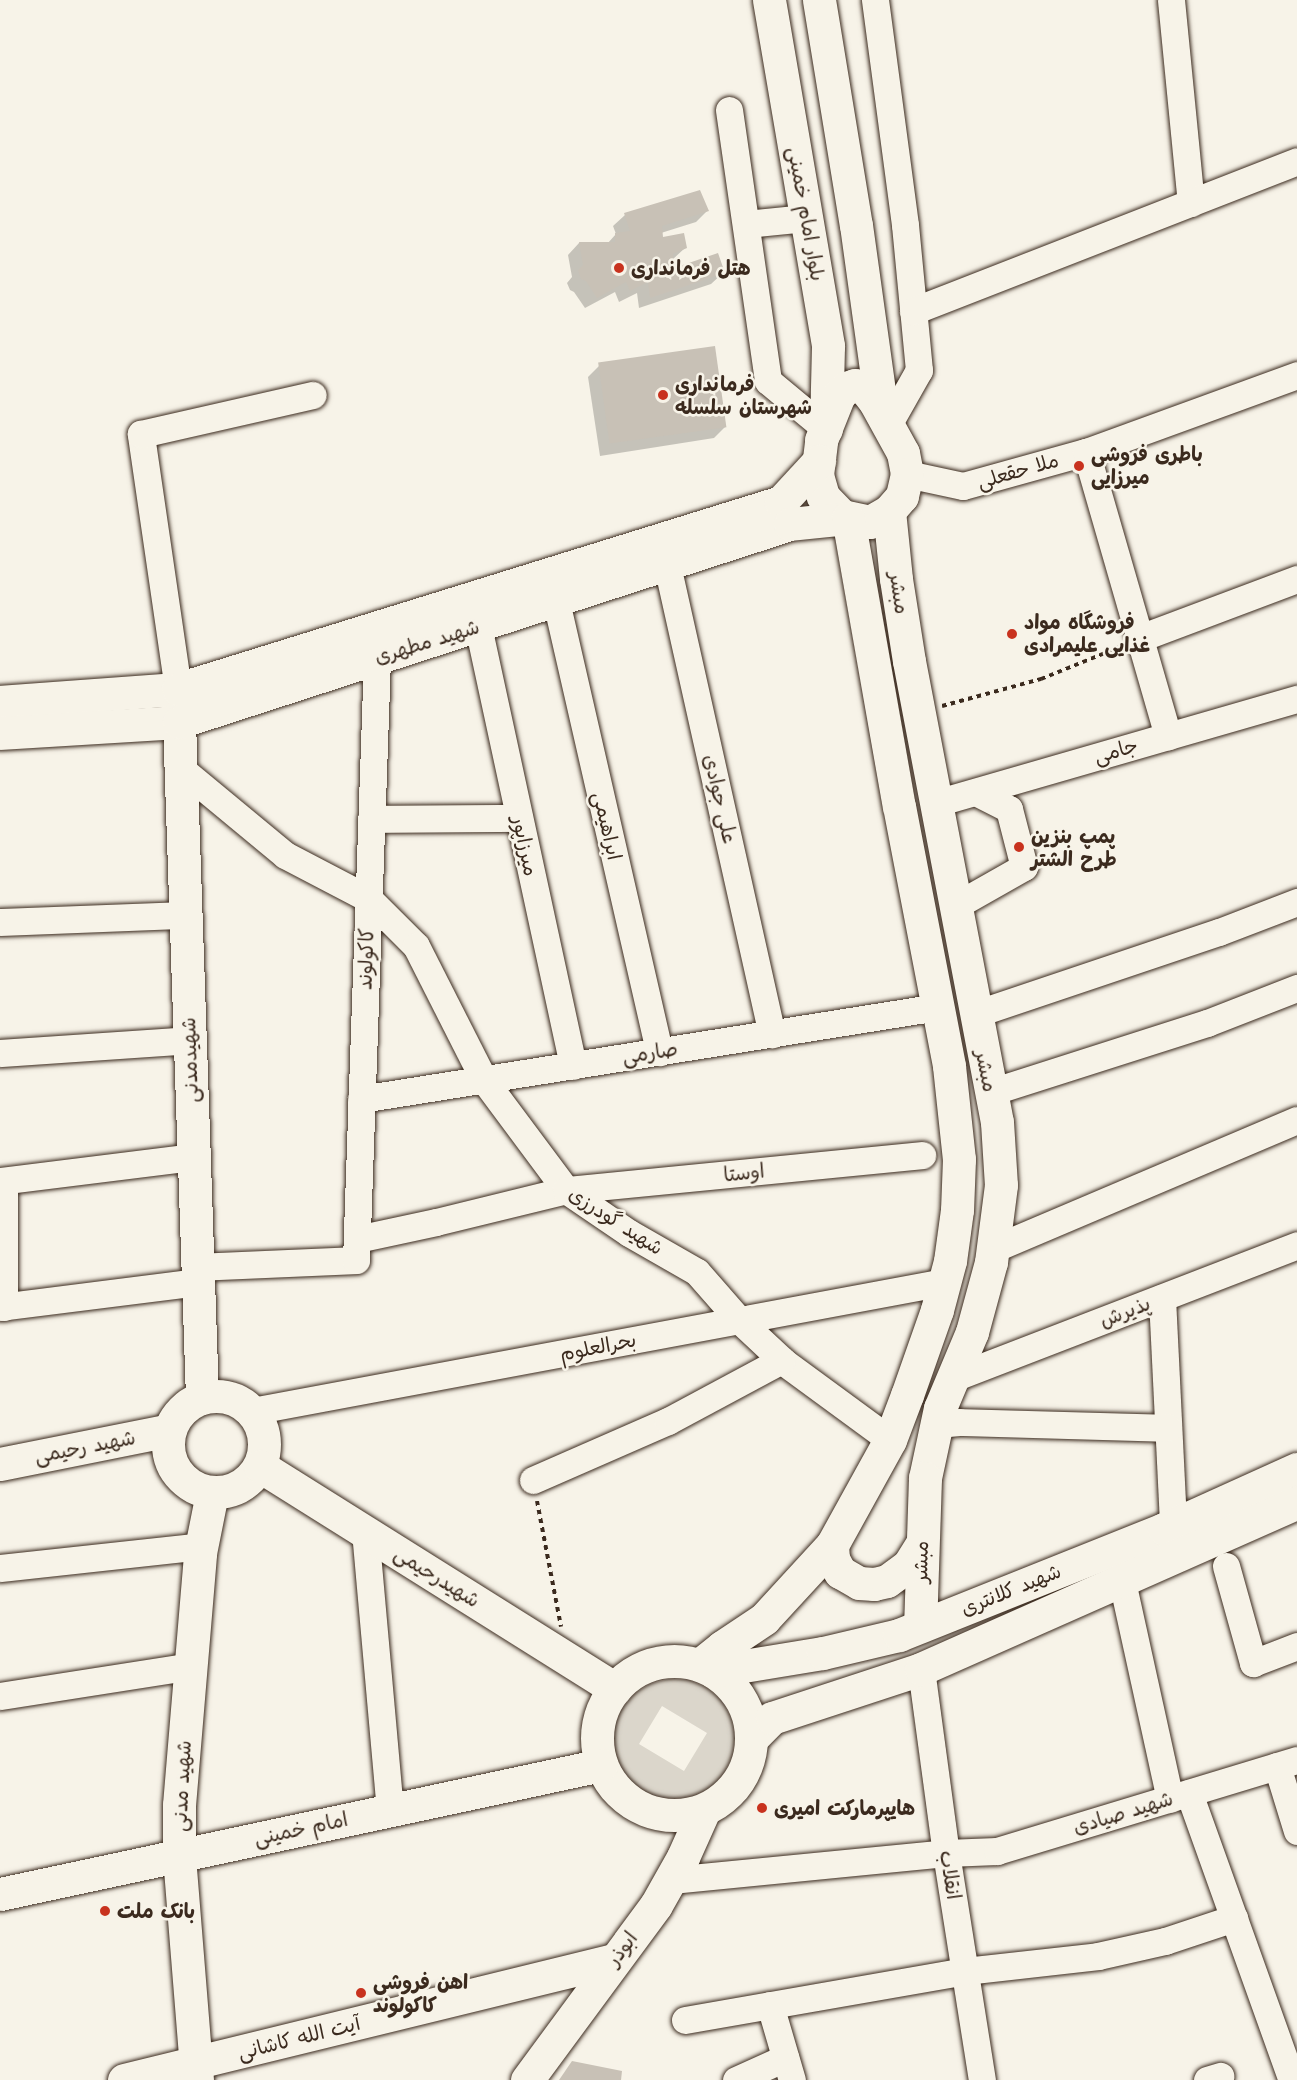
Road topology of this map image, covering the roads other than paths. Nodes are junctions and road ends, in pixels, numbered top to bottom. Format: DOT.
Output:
graph roads {
  1 [pos="769,0"];
  2 [pos="819,0"];
  3 [pos="875,0"];
  4 [pos="1171,0"];
  5 [pos="729,110"];
  6 [pos="1297,161"];
  7 [pos="1191,203"];
  8 [pos="806,218"];
  9 [pos="746,224"];
  10 [pos="913,311"];
  11 [pos="1297,375"];
  12 [pos="313,395"];
  13 [pos="885,419"];
  14 [pos="826,429"];
  15 [pos="1086,452"];
  16 [pos="819,461"];
  17 [pos="907,474"];
  18 [pos="889,511"];
  19 [pos="848,518"];
  20 [pos="667,565"];
  21 [pos="1297,579"];
  22 [pos="556,601"];
  23 [pos="478,626"];
  24 [pos="1140,638"];
  25 [pos="377,658"];
  26 [pos="178,689"];
  27 [pos="1297,699"];
  28 [pos="0,702"];
  29 [pos="179,722"];
  30 [pos="0,733"];
  31 [pos="1168,736"];
  32 [pos="180,768"];
  33 [pos="976,792"];
  34 [pos="936,803"];
  35 [pos="519,818"];
  36 [pos="371,819"];
  37 [pos="369,899"];
  38 [pos="1297,902"];
  39 [pos="955,906"];
  40 [pos="185,915"];
  41 [pos="0,922"];
  42 [pos="1297,988"];
  43 [pos="938,1007"];
  44 [pos="975,1014"];
  45 [pos="772,1034"];
  46 [pos="189,1040"];
  47 [pos="659,1052"];
  48 [pos="0,1053"];
  49 [pos="573,1066"];
  50 [pos="484,1080"];
  51 [pos="991,1092"];
  52 [pos="361,1100"];
  53 [pos="1297,1120"];
  54 [pos="922,1155"];
  55 [pos="193,1157"];
  56 [pos="2,1181"];
  57 [pos="566,1190"];
  58 [pos="1297,1245"];
  59 [pos="356,1249"];
  60 [pos="993,1249"];
  61 [pos="197,1275"];
  62 [pos="944,1282"];
  63 [pos="1162,1298"];
  64 [pos="2,1307"];
  65 [pos="739,1320"];
  66 [pos="782,1360"];
  67 [pos="953,1378"];
  68 [pos="202,1398"];
  69 [pos="252,1411"];
  70 [pos="937,1424"];
  71 [pos="1168,1428"];
  72 [pos="170,1430"];
  73 [pos="890,1440"];
  74 [pos="0,1464"];
  75 [pos="260,1466"];
  76 [pos="1297,1469"];
  77 [pos="533,1480"];
  78 [pos="212,1493"];
  79 [pos="1297,1502"];
  80 [pos="1173,1525"];
  81 [pos="365,1532"];
  82 [pos="832,1545"];
  83 [pos="921,1545"];
  84 [pos="202,1546"];
  85 [pos="1226,1566"];
  86 [pos="0,1568"];
  87 [pos="1122,1581"];
  88 [pos="920,1626"];
  89 [pos="1297,1646"];
  90 [pos="191,1666"];
  91 [pos="707,1668"];
  92 [pos="921,1669"];
  93 [pos="615,1689"];
  94 [pos="0,1696"];
  95 [pos="752,1738"];
  96 [pos="1287,1763"];
  97 [pos="601,1765"];
  98 [pos="1179,1796"];
  99 [pos="390,1810"];
  100 [pos="704,1810"];
  101 [pos="1297,1831"];
  102 [pos="946,1853"];
  103 [pos="179,1856"];
  104 [pos="671,1880"];
  105 [pos="0,1894"];
  106 [pos="1234,1918"];
  107 [pos="614,1960"];
  108 [pos="965,1971"];
  109 [pos="770,2005"];
  110 [pos="685,2020"];
  111 [pos="789,2069"];
  112 [pos="197,2072"];
  113 [pos="124,2080"];
  114 [pos="527,2080"];
  115 [pos="736,2080"];
  116 [pos="982,2080"];
  117 [pos="1292,2080"];
  1 -- 8 [label="main road, بلوار امام خمینی"];
  2 -- 13 [label="main road"];
  3 -- 10 [label="street"];
  4 -- 7 [label="street"];
  5 -- 9 [label="street"];
  6 -- 7 [label="street"];
  7 -- 10 [label="street"];
  8 -- 9 [label="street"];
  8 -- 14 [label="main road, بلوار امام خمینی"];
  9 -- 14 [label="street"];
  10 -- 13 [label="street"];
  11 -- 15 [label="street, ملا حقعلی"];
  12 -- 26 [label="street"];
  13 -- 14 [label="main road"];
  13 -- 17 [label="main road"];
  14 -- 16 [label="main road"];
  15 -- 17 [label="street, ملا حقعلی"];
  15 -- 24 [label="street"];
  16 -- 19 [label="main road"];
  16 -- 26 [label="main road, شهید مطهری"];
  17 -- 18 [label="main road"];
  18 -- 19 [label="main road"];
  18 -- 34 [label="main road, مبشر"];
  19 -- 20 [label="main road, شهید مطهری"];
  19 -- 43 [label="main road"];
  20 -- 22 [label="main road, شهید مطهری"];
  20 -- 45 [label="street, علی جوادی"];
  21 -- 24 [label="street"];
  22 -- 23 [label="main road, شهید مطهری"];
  22 -- 47 [label="street, ابراهیمی"];
  23 -- 25 [label="main road, شهید مطهری"];
  23 -- 35 [label="street, میرزاپور"];
  24 -- 31 [label="street"];
  25 -- 29 [label="main road, شهید مطهری"];
  25 -- 36 [label="street, کاکولوند"];
  26 -- 28 [label="main road, شهید مطهری"];
  26 -- 29 [label="street"];
  27 -- 31 [label="street, جامی"];
  29 -- 30 [label="main road, شهید مطهری"];
  29 -- 32 [label="main road, شهیدمدنی"];
  31 -- 33 [label="street, جامی"];
  32 -- 37 [label="street, شهید گودرزی"];
  32 -- 40 [label="main road, شهیدمدنی"];
  33 -- 34 [label="street, جامی"];
  33 -- 39 [label="street"];
  34 -- 39 [label="main road, مبشر"];
  35 -- 36 [label="street"];
  35 -- 49 [label="street, میرزاپور"];
  36 -- 37 [label="street, کاکولوند"];
  37 -- 50 [label="street, شهید گودرزی"];
  37 -- 52 [label="street, کاکولوند"];
  38 -- 44 [label="street"];
  39 -- 44 [label="main road, مبشر"];
  40 -- 41 [label="street"];
  40 -- 46 [label="main road, شهیدمدنی"];
  42 -- 51 [label="street"];
  43 -- 45 [label="street, صارمی"];
  43 -- 62 [label="main road"];
  44 -- 51 [label="main road, مبشر"];
  45 -- 47 [label="street, صارمی"];
  46 -- 48 [label="street"];
  46 -- 55 [label="main road, شهیدمدنی"];
  47 -- 49 [label="street, صارمی"];
  49 -- 50 [label="street, صارمی"];
  50 -- 52 [label="street, صارمی"];
  50 -- 57 [label="street, شهید گودرزی"];
  51 -- 60 [label="main road, مبشر"];
  52 -- 59 [label="street, کاکولوند"];
  53 -- 60 [label="street"];
  54 -- 57 [label="street, اوستا"];
  55 -- 56 [label="street"];
  55 -- 61 [label="main road, شهیدمدنی"];
  56 -- 64 [label="street"];
  57 -- 59 [label="street, اوستا"];
  57 -- 65 [label="street, شهید گودرزی"];
  58 -- 63 [label="street, پذیرش"];
  59 -- 61 [label="street, اوستا"];
  60 -- 67 [label="main road, مبشر"];
  61 -- 64 [label="street, اوستا"];
  61 -- 68 [label="main road, شهیدمدنی"];
  62 -- 65 [label="street, بحرالعلوم"];
  62 -- 73 [label="main road"];
  63 -- 67 [label="street, پذیرش"];
  63 -- 71 [label="street"];
  65 -- 66 [label="street, شهید گودرزی"];
  65 -- 69 [label="street, بحرالعلوم"];
  66 -- 73 [label="street, شهید گودرزی"];
  66 -- 77 [label="street"];
  67 -- 70 [label="main road, مبشر"];
  68 -- 69 [label="main road"];
  68 -- 72 [label="main road"];
  69 -- 75 [label="main road"];
  70 -- 71 [label="street"];
  70 -- 83 [label="main road, مبشر"];
  71 -- 80 [label="street"];
  72 -- 74 [label="main road, شهید رحیمی"];
  72 -- 78 [label="main road"];
  73 -- 82 [label="main road"];
  75 -- 78 [label="main road"];
  75 -- 81 [label="main road, شهیدرحیمی"];
  76 -- 80 [label="main road, شهید کلانتری"];
  78 -- 84 [label="main road, شهید مدنی"];
  79 -- 87 [label="main road, شهید کلانتری"];
  80 -- 88 [label="main road, شهید کلانتری"];
  81 -- 93 [label="main road, شهیدرحیمی"];
  81 -- 99 [label="street"];
  82 -- 83 [label="main road"];
  82 -- 91 [label="main road"];
  83 -- 88 [label="main road, مبشر"];
  84 -- 86 [label="street"];
  84 -- 90 [label="main road, شهید مدنی"];
  85 -- 89 [label="street"];
  87 -- 92 [label="main road, شهید کلانتری"];
  87 -- 98 [label="street"];
  88 -- 91 [label="main road, شهید کلانتری"];
  90 -- 94 [label="street"];
  90 -- 103 [label="main road, شهید مدنی"];
  91 -- 93 [label="main road"];
  91 -- 95 [label="main road"];
  92 -- 95 [label="main road, شهید کلانتری"];
  92 -- 102 [label="street, انقلاب"];
  93 -- 97 [label="main road"];
  95 -- 100 [label="main road"];
  96 -- 98 [label="street, شهید صیادی"];
  96 -- 101 [label="street"];
  97 -- 99 [label="main road, امام خمینی"];
  97 -- 100 [label="main road"];
  98 -- 102 [label="street, شهید صیادی"];
  98 -- 106 [label="street"];
  99 -- 103 [label="main road, امام خمینی"];
  100 -- 104 [label="main road, ابوذر"];
  102 -- 104 [label="street, شهید صیادی"];
  102 -- 108 [label="street, انقلاب"];
  103 -- 105 [label="main road, امام خمینی"];
  103 -- 112 [label="main road, شهید مدنی"];
  104 -- 107 [label="main road, ابوذر"];
  106 -- 108 [label="street"];
  106 -- 117 [label="street"];
  107 -- 112 [label="main road, آیت الله کاشانی"];
  107 -- 114 [label="main road, ابوذر"];
  108 -- 109 [label="street"];
  108 -- 116 [label="street, انقلاب"];
  109 -- 110 [label="street"];
  109 -- 111 [label="street"];
  111 -- 115 [label="street"];
  112 -- 113 [label="main road, آیت الله کاشانی"];
}
